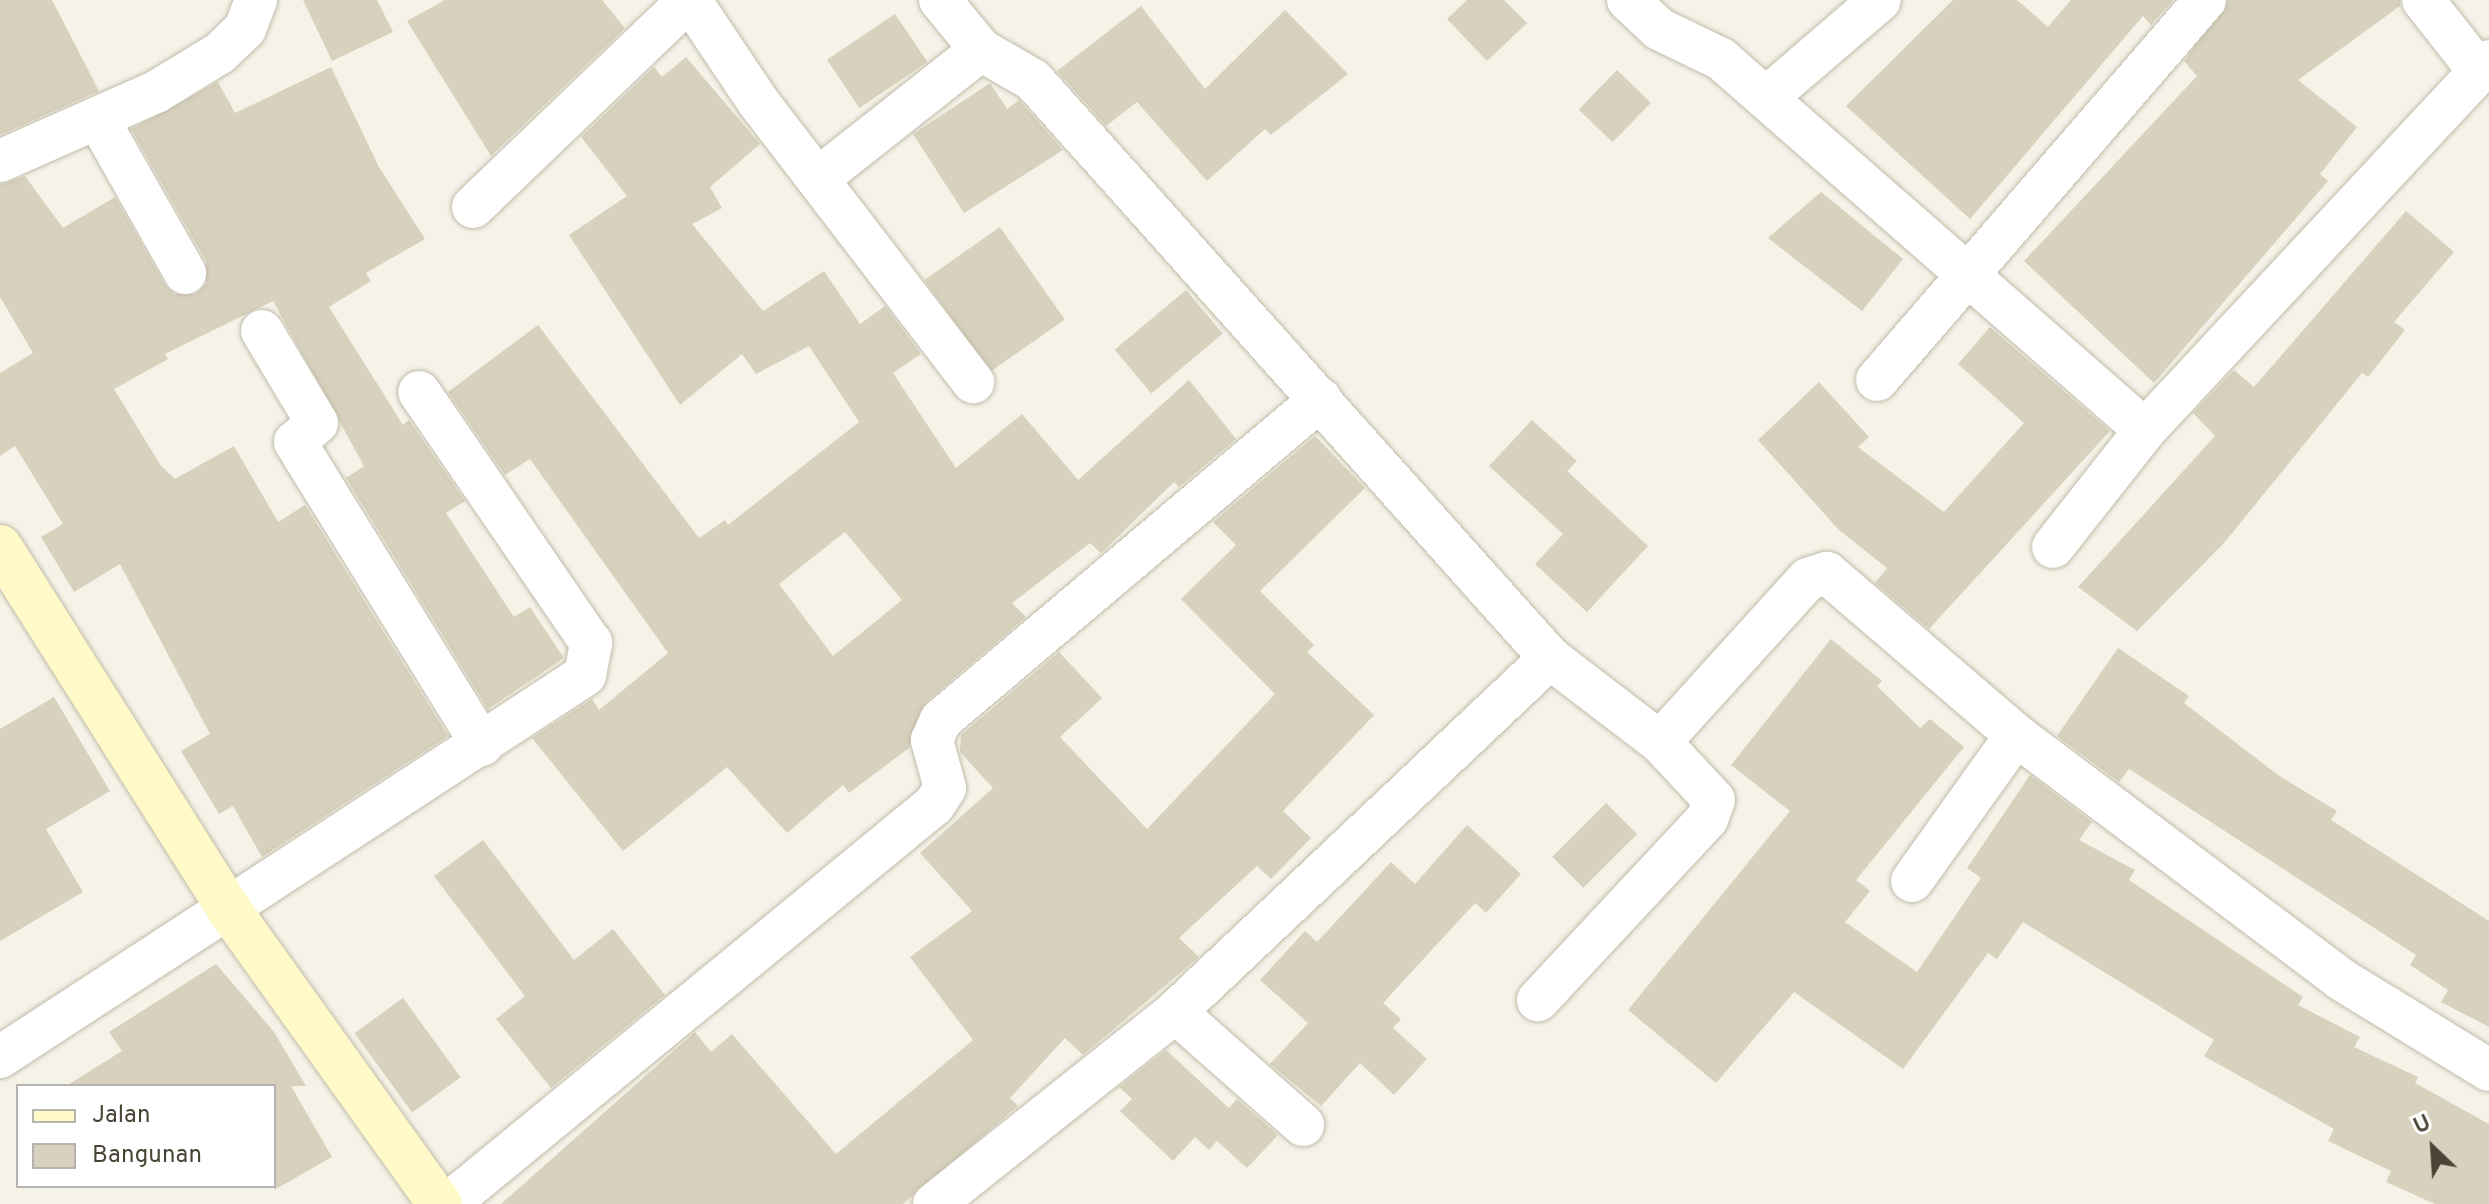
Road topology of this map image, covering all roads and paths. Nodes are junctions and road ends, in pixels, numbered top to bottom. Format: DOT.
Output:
graph roads {
  1 [pos="256,0"];
  2 [pos="690,0"];
  3 [pos="940,0"];
  4 [pos="1628,0"];
  5 [pos="1880,0"];
  6 [pos="2205,0"];
  7 [pos="2423,0"];
  8 [pos="981,50"];
  9 [pos="2484,66"];
  10 [pos="1766,98"];
  11 [pos="98,119"];
  12 [pos="0,161"];
  13 [pos="820,177"];
  14 [pos="473,207"];
  15 [pos="1968,271"];
  16 [pos="185,273"];
  17 [pos="262,331"];
  18 [pos="1877,380"];
  19 [pos="973,382"];
  20 [pos="419,392"];
  21 [pos="1321,399"];
  22 [pos="2145,430"];
  23 [pos="0,547"];
  24 [pos="2053,547"];
  25 [pos="1550,658"];
  26 [pos="2016,735"];
  27 [pos="1660,742"];
  28 [pos="482,745"];
  29 [pos="1912,881"];
  30 [pos="230,911"];
  31 [pos="1538,1000"];
  32 [pos="1175,1012"];
  33 [pos="0,1057"];
  34 [pos="2489,1070"];
  35 [pos="1303,1125"];
  36 [pos="440,1204"];
  37 [pos="448,1204"];
  38 [pos="934,1204"];
  1 -- 11 [label="street"];
  2 -- 13 [label="street"];
  2 -- 14 [label="street"];
  3 -- 8 [label="street"];
  4 -- 10 [label="street"];
  5 -- 10 [label="street"];
  6 -- 15 [label="street"];
  7 -- 9 [label="street"];
  8 -- 13 [label="street"];
  8 -- 21 [label="street"];
  9 -- 22 [label="street"];
  10 -- 15 [label="street"];
  11 -- 12 [label="street"];
  11 -- 16 [label="street"];
  13 -- 19 [label="street"];
  15 -- 18 [label="street"];
  15 -- 22 [label="street"];
  17 -- 28 [label="street"];
  20 -- 28 [label="street"];
  21 -- 25 [label="street"];
  21 -- 37 [label="street"];
  22 -- 24 [label="street"];
  23 -- 30 [label="street"];
  25 -- 27 [label="street"];
  25 -- 32 [label="street"];
  26 -- 27 [label="street"];
  26 -- 29 [label="street"];
  26 -- 34 [label="street"];
  27 -- 31 [label="street"];
  28 -- 30 [label="street"];
  30 -- 33 [label="street"];
  30 -- 36 [label="street"];
  32 -- 35 [label="street"];
  32 -- 38 [label="street"];
}
